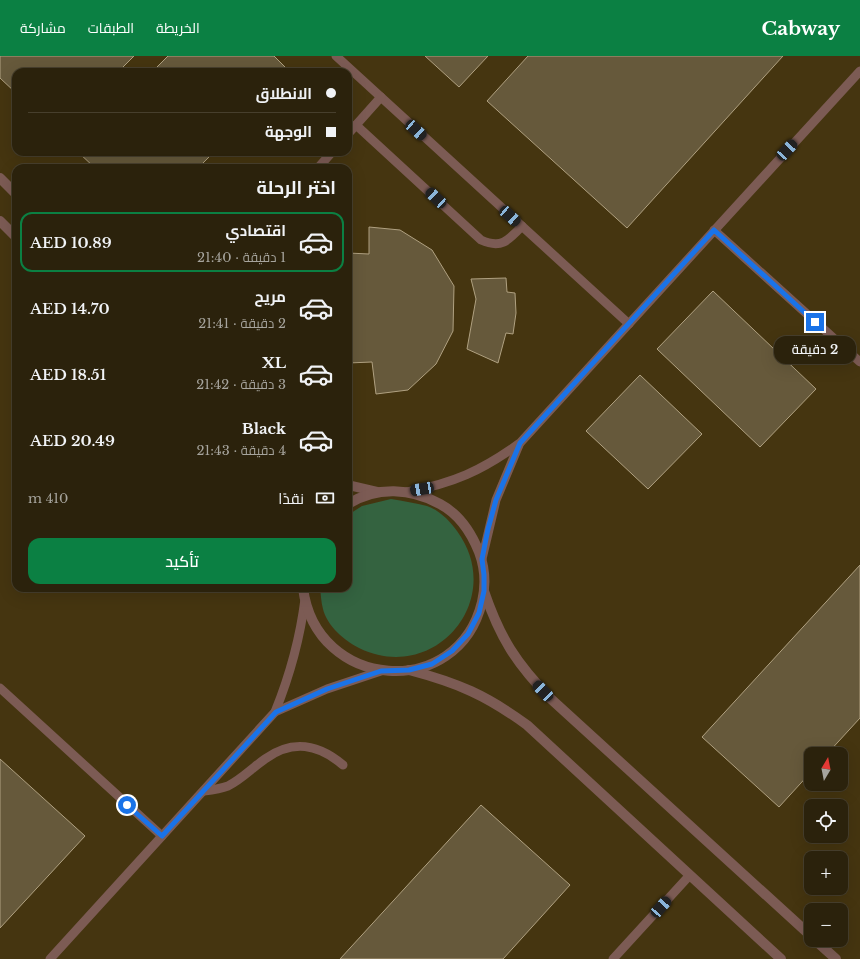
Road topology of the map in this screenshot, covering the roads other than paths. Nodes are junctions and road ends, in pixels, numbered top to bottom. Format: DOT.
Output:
graph roads {
  1 [pos="336,56"];
  2 [pos="349,68"];
  3 [pos="352,71"];
  4 [pos="860,71"];
  5 [pos="381,98"];
  6 [pos="356,125"];
  7 [pos="352,130"];
  8 [pos="328,156"];
  9 [pos="322,164"];
  10 [pos="0,178"];
  11 [pos="12,190"];
  12 [pos="0,221"];
  13 [pos="522,226"];
  14 [pos="714,230"];
  15 [pos="12,233"];
  16 [pos="628,324"];
  17 [pos="860,362"];
  18 [pos="520,443"];
  19 [pos="352,486"];
  20 [pos="378,492"];
  21 [pos="407,492"];
  22 [pos="352,502"];
  23 [pos="482,559"];
  24 [pos="484,591"];
  25 [pos="304,592"];
  26 [pos="305,599"];
  27 [pos="409,670"];
  28 [pos="381,671"];
  29 [pos="0,688"];
  30 [pos="276,712"];
  31 [pos="343,766"];
  32 [pos="204,791"];
  33 [pos="162,836"];
  34 [pos="689,876"];
  35 [pos="804,930"];
  36 [pos="823,947"];
  37 [pos="50,959"];
  38 [pos="613,959"];
  39 [pos="782,959"];
  40 [pos="836,959"];
  1 -- 2 [label="lane"];
  3 -- 5 [label="lane"];
  4 -- 14 [label="lane"];
  5 -- 6 [label="lane"];
  5 -- 13 [label="lane"];
  6 -- 7 [label="lane"];
  6 -- 13 [label="lane"];
  8 -- 9 [label="lane"];
  10 -- 11 [label="street"];
  12 -- 15 [label="street"];
  13 -- 16 [label="lane"];
  14 -- 16 [label="lane"];
  14 -- 17 [label="lane"];
  16 -- 18 [label="lane"];
  18 -- 21 [label="lane"];
  18 -- 23 [label="lane"];
  19 -- 20 [label="street"];
  20 -- 21 [label="street"];
  20 -- 22 [label="street"];
  21 -- 23 [label="street"];
  23 -- 24 [label="street"];
  24 -- 27 [label="street"];
  24 -- 35 [label="street"];
  25 -- 26 [label="street"];
  26 -- 28 [label="street"];
  26 -- 30 [label="lane"];
  27 -- 28 [label="street"];
  27 -- 34 [label="street"];
  28 -- 30 [label="lane"];
  29 -- 33 [label="lane"];
  30 -- 32 [label="lane"];
  31 -- 32 [label="lane"];
  32 -- 33 [label="lane"];
  33 -- 37 [label="lane"];
  34 -- 38 [label="lane"];
  34 -- 39 [label="street"];
  36 -- 40 [label="street"];
}
